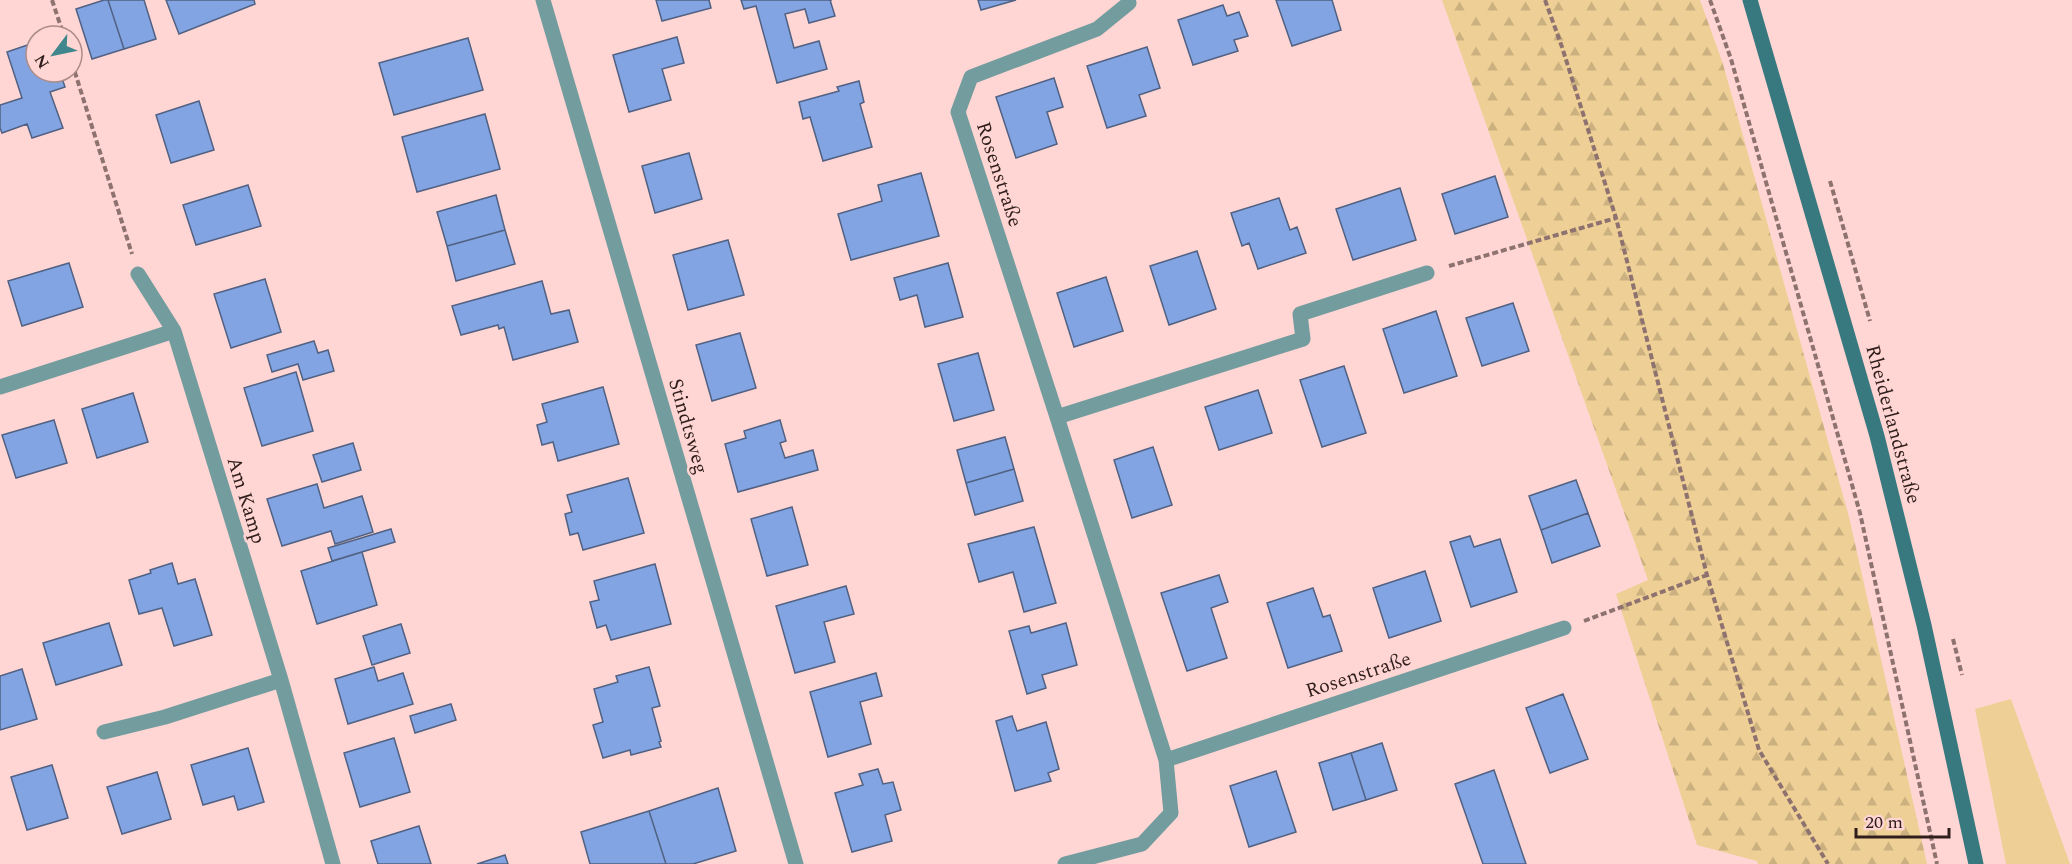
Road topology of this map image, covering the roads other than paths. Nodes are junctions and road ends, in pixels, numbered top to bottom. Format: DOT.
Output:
graph roads {
  1 [pos="543,0"];
  2 [pos="1750,0"];
  3 [pos="1132,1"];
  4 [pos="1427,273"];
  5 [pos="138,274"];
  6 [pos="174,331"];
  7 [pos="0,387"];
  8 [pos="1058,417"];
  9 [pos="1564,628"];
  10 [pos="280,680"];
  11 [pos="104,732"];
  12 [pos="1166,760"];
  13 [pos="333,864"];
  14 [pos="796,864"];
  15 [pos="1065,864"];
  16 [pos="1976,864"];
  1 -- 14 [label="street, Stindtsweg"];
  2 -- 16 [label="main road, Rheiderlandstraße"];
  3 -- 8 [label="street, Rosenstraße"];
  4 -- 8 [label="street"];
  5 -- 6 [label="street, Am Kamp"];
  6 -- 7 [label="street"];
  6 -- 10 [label="street, Am Kamp"];
  8 -- 12 [label="street, Rosenstraße"];
  9 -- 12 [label="street, Rosenstraße"];
  10 -- 11 [label="street"];
  10 -- 13 [label="street, Am Kamp"];
  12 -- 15 [label="street, Rosenstraße"];
}
